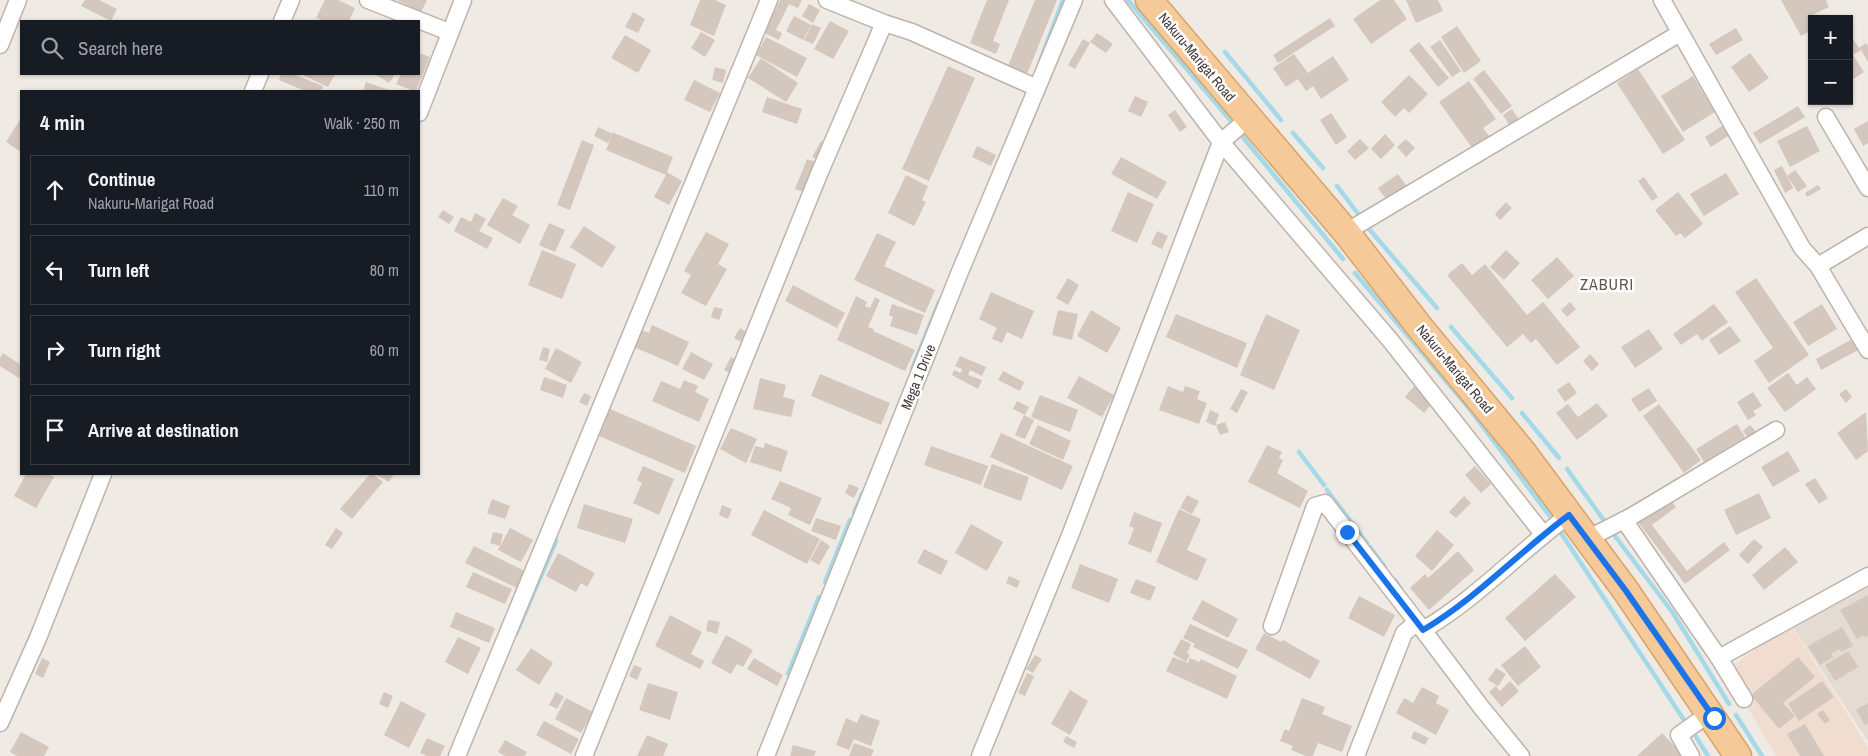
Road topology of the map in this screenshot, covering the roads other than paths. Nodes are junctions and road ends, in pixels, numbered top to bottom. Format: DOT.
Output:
graph roads {
  1 [pos="18,0"];
  2 [pos="291,0"];
  3 [pos="368,0"];
  4 [pos="463,0"];
  5 [pos="769,0"];
  6 [pos="827,0"];
  7 [pos="1074,0"];
  8 [pos="1113,0"];
  9 [pos="1150,0"];
  10 [pos="1662,0"];
  11 [pos="282,20"];
  12 [pos="419,20"];
  13 [pos="420,21"];
  14 [pos="884,23"];
  15 [pos="449,32"];
  16 [pos="1680,33"];
  17 [pos="0,45"];
  18 [pos="260,75"];
  19 [pos="1037,88"];
  20 [pos="253,90"];
  21 [pos="420,110"];
  22 [pos="1826,117"];
  23 [pos="1248,119"];
  24 [pos="1221,142"];
  25 [pos="1868,188"];
  26 [pos="1346,232"];
  27 [pos="1868,236"];
  28 [pos="1818,266"];
  29 [pos="1868,350"];
  30 [pos="1776,430"];
  31 [pos="103,475"];
  32 [pos="1569,515"];
  33 [pos="1624,520"];
  34 [pos="1543,534"];
  35 [pos="1587,539"];
  36 [pos="1868,576"];
  37 [pos="1272,626"];
  38 [pos="1420,626"];
  39 [pos="1719,658"];
  40 [pos="1744,699"];
  41 [pos="1710,713"];
  42 [pos="0,722"];
  43 [pos="457,756"];
  44 [pos="584,756"];
  45 [pos="766,756"];
  46 [pos="980,756"];
  47 [pos="1356,756"];
  48 [pos="1521,756"];
  49 [pos="1692,756"];
  50 [pos="1738,756"];
  1 -- 17 [label="street"];
  2 -- 11 [label="street"];
  3 -- 12 [label="street"];
  4 -- 15 [label="street"];
  5 -- 43 [label="street"];
  6 -- 14 [label="street"];
  7 -- 19 [label="street, Mega 1 Drive"];
  8 -- 24 [label="street"];
  9 -- 23 [label="main road, Nakuru-Marigat Road"];
  10 -- 16 [label="street"];
  13 -- 15 [label="street"];
  14 -- 19 [label="street"];
  14 -- 44 [label="street"];
  15 -- 21 [label="street"];
  16 -- 26 [label="street"];
  16 -- 28 [label="street"];
  18 -- 20 [label="street"];
  19 -- 45 [label="street, Mega 1 Drive"];
  22 -- 25 [label="street"];
  23 -- 24 [label="street"];
  23 -- 26 [label="main road, Nakuru-Marigat Road"];
  24 -- 34 [label="street"];
  24 -- 46 [label="street"];
  26 -- 32 [label="main road, Nakuru-Marigat Road"];
  27 -- 28 [label="street"];
  28 -- 29 [label="street"];
  30 -- 33 [label="street"];
  31 -- 42 [label="street"];
  32 -- 34 [label="street"];
  32 -- 35 [label="main road, Nakuru-Marigat Road"];
  33 -- 35 [label="street"];
  33 -- 39 [label="street"];
  34 -- 38 [label="street"];
  35 -- 41 [label="main road, Nakuru-Marigat Road"];
  36 -- 39 [label="street"];
  37 -- 38 [label="street"];
  38 -- 47 [label="street"];
  38 -- 48 [label="street"];
  39 -- 40 [label="street"];
  41 -- 49 [label="street"];
  41 -- 50 [label="main road, Nakuru-Marigat Road"];
}
